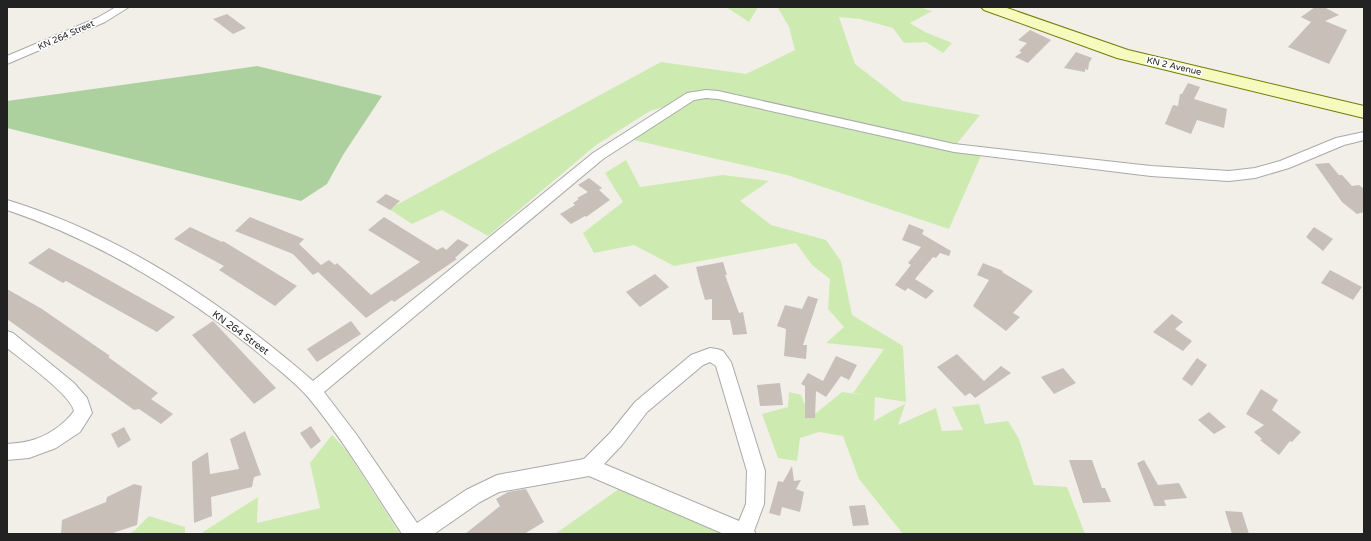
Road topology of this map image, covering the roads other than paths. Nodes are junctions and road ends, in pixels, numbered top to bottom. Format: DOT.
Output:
graph roads {
  1 [pos="124,7"];
  2 [pos="989,7"];
  3 [pos="7,60"];
  4 [pos="1364,112"];
  5 [pos="1364,136"];
  6 [pos="7,205"];
  7 [pos="7,338"];
  8 [pos="313,391"];
  9 [pos="7,452"];
  10 [pos="589,467"];
  11 [pos="413,534"];
  12 [pos="417,534"];
  13 [pos="745,534"];
  1 -- 3 [label="street, KN 264 Street"];
  2 -- 4 [label="main road, KN 2 Avenue"];
  5 -- 8 [label="street"];
  6 -- 8 [label="street, KN 264 Street"];
  7 -- 9 [label="street"];
  8 -- 11 [label="street, KN 264 Street"];
  10 -- 12 [label="street"];
  10 -- 13 [label="street"];
  10 -- 13 [label="street"];
}
